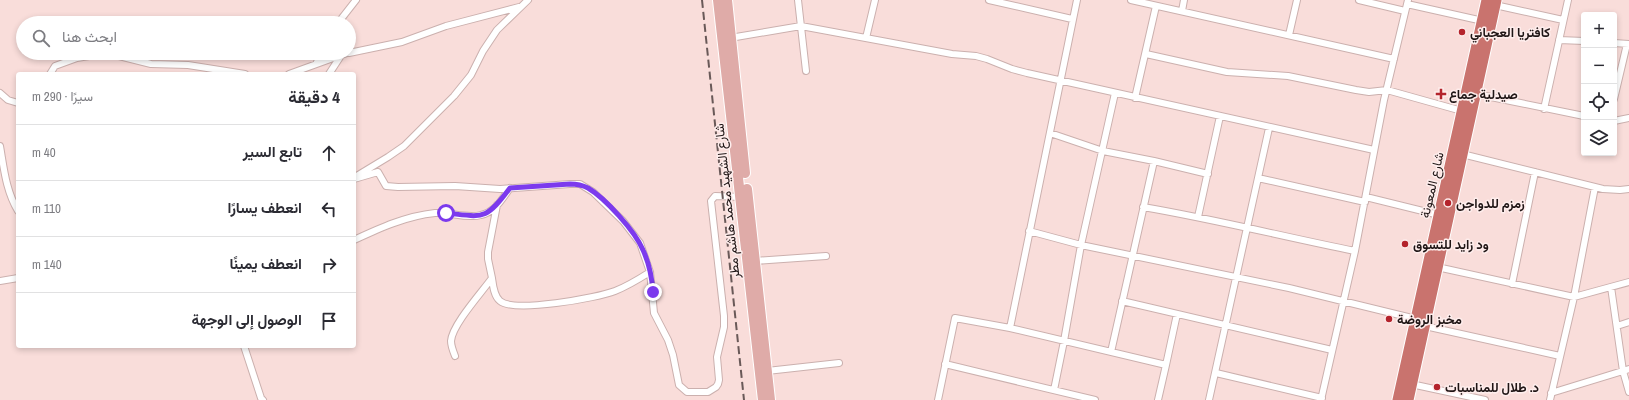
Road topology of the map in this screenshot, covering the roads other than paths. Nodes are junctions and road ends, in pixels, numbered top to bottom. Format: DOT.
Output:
graph roads {
  1 [pos="356,0"];
  2 [pos="528,0"];
  3 [pos="718,0"];
  4 [pos="727,0"];
  5 [pos="798,0"];
  6 [pos="875,0"];
  7 [pos="989,0"];
  8 [pos="1077,0"];
  9 [pos="1132,0"];
  10 [pos="1184,0"];
  11 [pos="1297,0"];
  12 [pos="1359,0"];
  13 [pos="1568,0"];
  14 [pos="1493,2"];
  15 [pos="1407,5"];
  16 [pos="1156,6"];
  17 [pos="520,7"];
  18 [pos="1182,11"];
  19 [pos="343,16"];
  20 [pos="1072,19"];
  21 [pos="1483,20"];
  22 [pos="1563,20"];
  23 [pos="802,26"];
  24 [pos="1289,35"];
  25 [pos="730,38"];
  26 [pos="866,38"];
  27 [pos="1559,40"];
  28 [pos="1581,41"];
  29 [pos="1617,43"];
  30 [pos="1628,44"];
  31 [pos="356,51"];
  32 [pos="1146,54"];
  33 [pos="1394,59"];
  34 [pos="72,60"];
  35 [pos="134,60"];
  36 [pos="318,60"];
  37 [pos="327,60"];
  38 [pos="340,60"];
  39 [pos="316,64"];
  40 [pos="51,72"];
  41 [pos="232,72"];
  42 [pos="294,72"];
  43 [pos="331,72"];
  44 [pos="806,72"];
  45 [pos="1061,81"];
  46 [pos="1617,87"];
  47 [pos="1387,90"];
  48 [pos="0,93"];
  49 [pos="1115,93"];
  50 [pos="1476,94"];
  51 [pos="1135,98"];
  52 [pos="16,102"];
  53 [pos="1544,108"];
  54 [pos="1462,111"];
  55 [pos="1581,115"];
  56 [pos="1220,116"];
  57 [pos="1629,118"];
  58 [pos="1617,120"];
  59 [pos="1269,128"];
  60 [pos="1050,133"];
  61 [pos="0,146"];
  62 [pos="1374,150"];
  63 [pos="1103,151"];
  64 [pos="1462,154"];
  65 [pos="1154,161"];
  66 [pos="1535,172"];
  67 [pos="1208,174"];
  68 [pos="356,177"];
  69 [pos="356,178"];
  70 [pos="1258,178"];
  71 [pos="1595,187"];
  72 [pos="510,188"];
  73 [pos="1629,190"];
  74 [pos="741,197"];
  75 [pos="1366,200"];
  76 [pos="497,205"];
  77 [pos="1143,207"];
  78 [pos="16,208"];
  79 [pos="1439,216"];
  80 [pos="1198,217"];
  81 [pos="1248,229"];
  82 [pos="1029,231"];
  83 [pos="356,239"];
  84 [pos="1081,245"];
  85 [pos="1355,250"];
  86 [pos="1132,255"];
  87 [pos="826,256"];
  88 [pos="755,261"];
  89 [pos="1437,267"];
  90 [pos="650,272"];
  91 [pos="1237,277"];
  92 [pos="16,278"];
  93 [pos="492,278"];
  94 [pos="0,281"];
  95 [pos="1629,282"];
  96 [pos="1512,284"];
  97 [pos="1611,287"];
  98 [pos="1574,297"];
  99 [pos="1122,301"];
  100 [pos="1344,301"];
  101 [pos="1178,314"];
  102 [pos="1420,322"];
  103 [pos="1629,322"];
  104 [pos="1226,326"];
  105 [pos="1617,326"];
  106 [pos="1010,328"];
  107 [pos="1064,341"];
  108 [pos="245,348"];
  109 [pos="1332,350"];
  110 [pos="1111,352"];
  111 [pos="454,356"];
  112 [pos="1560,356"];
  113 [pos="838,363"];
  114 [pos="946,364"];
  115 [pos="1166,365"];
  116 [pos="1626,370"];
  117 [pos="767,371"];
  118 [pos="1216,373"];
  119 [pos="1412,384"];
  120 [pos="1054,390"];
  121 [pos="1629,392"];
  122 [pos="1551,393"];
  123 [pos="1321,399"];
  124 [pos="263,400"];
  125 [pos="762,400"];
  126 [pos="770,400"];
  127 [pos="938,400"];
  128 [pos="1095,400"];
  129 [pos="1158,400"];
  130 [pos="1209,400"];
  131 [pos="1398,400"];
  132 [pos="1408,400"];
  133 [pos="1485,400"];
  134 [pos="1550,400"];
  1 -- 19 [label="street"];
  2 -- 17 [label="street"];
  3 -- 74 [label="main road, شارع الشهيد محمد هاشم مطر"];
  4 -- 25 [label="main road, شارع الشهيد محمد هاشم مطر"];
  5 -- 23 [label="street"];
  6 -- 26 [label="street"];
  7 -- 20 [label="street"];
  8 -- 20 [label="street"];
  9 -- 16 [label="street"];
  10 -- 18 [label="street"];
  11 -- 24 [label="street"];
  12 -- 15 [label="street"];
  13 -- 22 [label="street"];
  14 -- 21 [label="highway, شارع المعونة"];
  14 -- 22 [label="street"];
  14 -- 50 [label="highway, شارع المعونة"];
  15 -- 21 [label="street"];
  15 -- 33 [label="street"];
  16 -- 18 [label="street"];
  16 -- 32 [label="street"];
  17 -- 31 [label="street"];
  17 -- 68 [label="street"];
  18 -- 24 [label="street"];
  20 -- 45 [label="street"];
  21 -- 54 [label="highway, شارع المعونة"];
  22 -- 27 [label="street"];
  23 -- 25 [label="street"];
  23 -- 26 [label="street"];
  23 -- 44 [label="street"];
  24 -- 33 [label="street"];
  25 -- 88 [label="main road, شارع الشهيد محمد هاشم مطر"];
  26 -- 45 [label="street"];
  27 -- 28 [label="street"];
  27 -- 53 [label="street"];
  29 -- 30 [label="street"];
  30 -- 46 [label="street"];
  32 -- 47 [label="street"];
  32 -- 51 [label="street"];
  33 -- 47 [label="street"];
  34 -- 40 [label="street"];
  35 -- 41 [label="street"];
  36 -- 39 [label="street"];
  37 -- 39 [label="street"];
  38 -- 43 [label="street"];
  39 -- 42 [label="street"];
  45 -- 49 [label="street"];
  45 -- 60 [label="street"];
  47 -- 54 [label="street"];
  47 -- 62 [label="street"];
  48 -- 52 [label="street"];
  49 -- 51 [label="street"];
  49 -- 63 [label="street"];
  50 -- 53 [label="street"];
  50 -- 64 [label="highway, شارع المعونة"];
  51 -- 56 [label="street"];
  53 -- 55 [label="street"];
  54 -- 79 [label="highway, شارع المعونة"];
  56 -- 59 [label="street"];
  56 -- 67 [label="street"];
  57 -- 58 [label="street"];
  59 -- 62 [label="street"];
  59 -- 70 [label="street"];
  60 -- 63 [label="street"];
  60 -- 82 [label="street"];
  61 -- 78 [label="street"];
  62 -- 75 [label="street"];
  63 -- 65 [label="street"];
  63 -- 84 [label="street"];
  64 -- 66 [label="street"];
  64 -- 89 [label="highway, شارع المعونة"];
  65 -- 67 [label="street"];
  65 -- 77 [label="street"];
  66 -- 71 [label="street"];
  66 -- 96 [label="street"];
  67 -- 80 [label="street"];
  69 -- 72 [label="street"];
  70 -- 75 [label="street"];
  70 -- 81 [label="street"];
  71 -- 73 [label="street"];
  71 -- 98 [label="street"];
  72 -- 76 [label="street"];
  72 -- 90 [label="street"];
  74 -- 90 [label="street"];
  74 -- 125 [label="main road, شارع الشهيد محمد هاشم مطر"];
  75 -- 79 [label="street"];
  75 -- 85 [label="street"];
  76 -- 83 [label="street"];
  76 -- 93 [label="street"];
  77 -- 80 [label="street"];
  77 -- 86 [label="street"];
  79 -- 102 [label="highway, شارع المعونة"];
  80 -- 81 [label="street"];
  81 -- 85 [label="street"];
  81 -- 91 [label="street"];
  82 -- 84 [label="street"];
  82 -- 106 [label="street"];
  84 -- 86 [label="street"];
  84 -- 107 [label="street"];
  85 -- 100 [label="street"];
  86 -- 91 [label="street"];
  86 -- 99 [label="street"];
  87 -- 88 [label="street"];
  88 -- 117 [label="main road, شارع الشهيد محمد هاشم مطر"];
  89 -- 96 [label="street"];
  89 -- 102 [label="highway, شارع المعونة"];
  90 -- 93 [label="street"];
  91 -- 100 [label="street"];
  91 -- 104 [label="street"];
  92 -- 94 [label="street"];
  93 -- 111 [label="street"];
  95 -- 97 [label="street"];
  96 -- 98 [label="street"];
  97 -- 98 [label="street"];
  97 -- 105 [label="street"];
  98 -- 112 [label="street"];
  99 -- 101 [label="street"];
  99 -- 110 [label="street"];
  100 -- 102 [label="street"];
  100 -- 109 [label="street"];
  101 -- 104 [label="street"];
  101 -- 115 [label="street"];
  102 -- 112 [label="street"];
  102 -- 119 [label="highway, شارع المعونة"];
  102 -- 131 [label="highway, شارع المعونة"];
  103 -- 105 [label="street"];
  104 -- 109 [label="street"];
  104 -- 118 [label="street"];
  105 -- 116 [label="street"];
  106 -- 107 [label="street"];
  106 -- 114 [label="street"];
  107 -- 110 [label="street"];
  107 -- 120 [label="street"];
  108 -- 124 [label="street"];
  109 -- 123 [label="street"];
  110 -- 115 [label="street"];
  112 -- 122 [label="street"];
  113 -- 117 [label="street"];
  114 -- 120 [label="street"];
  114 -- 127 [label="street"];
  115 -- 129 [label="street"];
  116 -- 121 [label="street"];
  116 -- 122 [label="street"];
  117 -- 126 [label="main road, شارع الشهيد محمد هاشم مطر"];
  118 -- 123 [label="street"];
  118 -- 130 [label="street"];
  119 -- 132 [label="highway, شارع المعونة"];
  119 -- 133 [label="street"];
  120 -- 128 [label="street"];
  122 -- 134 [label="street"];
}
